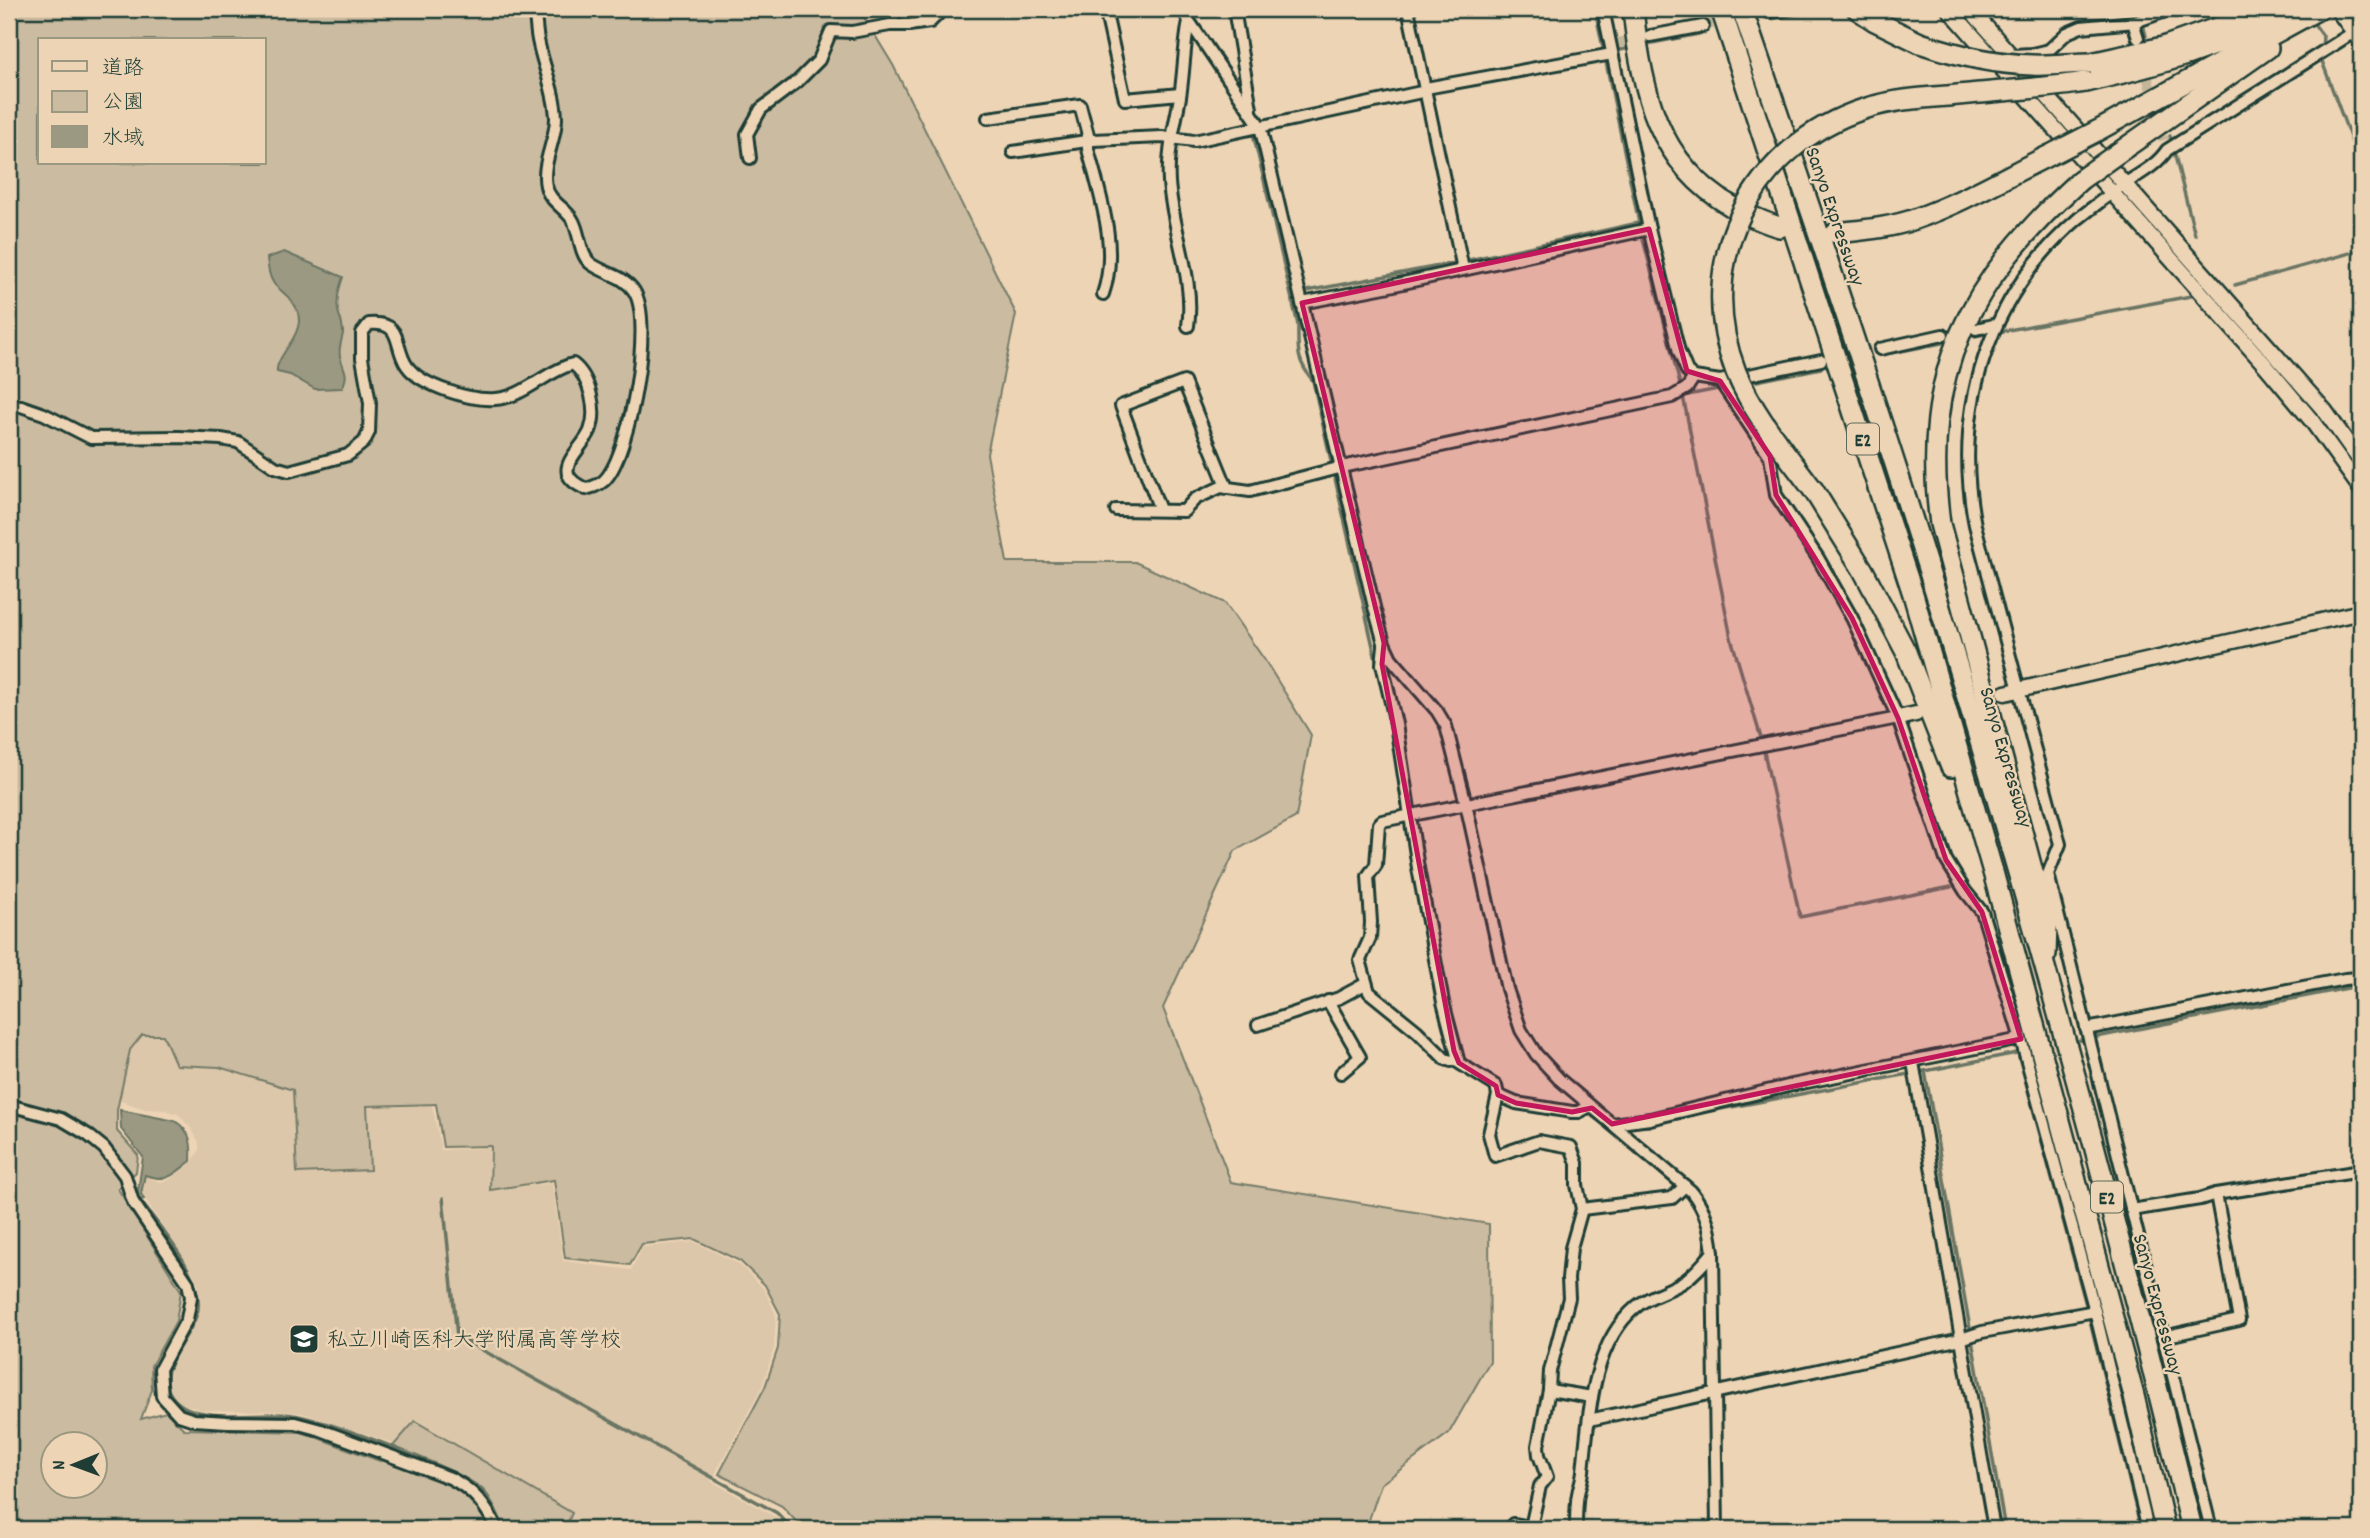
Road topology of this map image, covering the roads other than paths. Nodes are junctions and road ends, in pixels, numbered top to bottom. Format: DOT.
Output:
graph roads {
  1 [pos="534,9"];
  2 [pos="943,9"];
  3 [pos="1105,9"];
  4 [pos="1183,9"];
  5 [pos="1234,9"];
  6 [pos="1408,9"];
  7 [pos="1603,9"];
  8 [pos="1633,9"];
  9 [pos="1721,9"];
  10 [pos="1742,9"];
  11 [pos="1787,9"];
  12 [pos="1857,9"];
  13 [pos="1949,9"];
  14 [pos="1970,9"];
  15 [pos="2171,9"];
  16 [pos="2268,9"];
  17 [pos="2288,9"];
  18 [pos="2319,9"];
  19 [pos="2337,9"];
  20 [pos="1769,12"];
  21 [pos="1189,21"];
  22 [pos="2134,22"];
  23 [pos="1703,26"];
  24 [pos="1650,36"];
  25 [pos="2138,38"];
  26 [pos="2359,40"];
  27 [pos="1610,50"];
  28 [pos="2013,55"];
  29 [pos="1426,89"];
  30 [pos="1180,94"];
  31 [pos="1251,111"];
  32 [pos="988,118"];
  33 [pos="1260,126"];
  34 [pos="1171,139"];
  35 [pos="1088,141"];
  36 [pos="1013,152"];
  37 [pos="750,158"];
  38 [pos="2125,183"];
  39 [pos="2112,193"];
  40 [pos="1780,227"];
  41 [pos="1644,230"];
  42 [pos="1836,233"];
  43 [pos="1462,265"];
  44 [pos="1104,294"];
  45 [pos="1301,296"];
  46 [pos="1188,327"];
  47 [pos="1976,328"];
  48 [pos="1995,330"];
  49 [pos="1943,335"];
  50 [pos="1880,349"];
  51 [pos="1821,360"];
  52 [pos="1694,377"];
  53 [pos="1720,381"];
  54 [pos="9,405"];
  55 [pos="2361,462"];
  56 [pos="1336,469"];
  57 [pos="1227,488"];
  58 [pos="2361,488"];
  59 [pos="1115,510"];
  60 [pos="1160,510"];
  61 [pos="2361,612"];
  62 [pos="1384,643"];
  63 [pos="2012,691"];
  64 [pos="1916,714"];
  65 [pos="1898,718"];
  66 [pos="1466,804"];
  67 [pos="1409,814"];
  68 [pos="2023,864"];
  69 [pos="1993,872"];
  70 [pos="2360,984"];
  71 [pos="1365,985"];
  72 [pos="1328,1001"];
  73 [pos="1258,1025"];
  74 [pos="2088,1036"];
  75 [pos="2023,1048"];
  76 [pos="1455,1060"];
  77 [pos="1914,1069"];
  78 [pos="1341,1073"];
  79 [pos="1497,1092"];
  80 [pos="9,1105"];
  81 [pos="1590,1106"];
  82 [pos="1612,1124"];
  83 [pos="2361,1171"];
  84 [pos="1682,1189"];
  85 [pos="2216,1194"];
  86 [pos="1582,1209"];
  87 [pos="2131,1210"];
  88 [pos="1713,1252"];
  89 [pos="2090,1312"];
  90 [pos="1967,1337"];
  91 [pos="2164,1337"];
  92 [pos="1549,1390"];
  93 [pos="1715,1390"];
  94 [pos="1589,1397"];
  95 [pos="1589,1420"];
  96 [pos="497,1529"];
  97 [pos="1511,1529"];
  98 [pos="1576,1529"];
  99 [pos="1717,1529"];
  100 [pos="1994,1529"];
  101 [pos="2148,1529"];
  102 [pos="2165,1529"];
  103 [pos="2192,1529"];
  104 [pos="2211,1529"];
  1 -- 54 [label="street"];
  2 -- 37 [label="street"];
  3 -- 30 [label="street"];
  4 -- 21 [label="street"];
  5 -- 31 [label="street"];
  6 -- 29 [label="street"];
  7 -- 27 [label="street"];
  8 -- 40 [label="highway"];
  9 -- 69 [label="highway, Sanyo Expressway / E2"];
  10 -- 68 [label="highway, Sanyo Expressway / E2"];
  11 -- 20 [label="street"];
  12 -- 16 [label="highway, bridge"];
  13 -- 39 [label="street"];
  14 -- 28 [label="street"];
  15 -- 22 [label="street"];
  17 -- 69 [label="highway, bridge"];
  18 -- 42 [label="highway, bridge"];
  18 -- 68 [label="highway, bridge"];
  19 -- 26 [label="street"];
  21 -- 30 [label="street"];
  21 -- 31 [label="street"];
  22 -- 25 [label="street"];
  22 -- 28 [label="street"];
  23 -- 24 [label="street"];
  26 -- 38 [label="street"];
  27 -- 29 [label="street"];
  27 -- 41 [label="street"];
  28 -- 38 [label="street"];
  29 -- 33 [label="street"];
  29 -- 43 [label="street"];
  30 -- 34 [label="street"];
  31 -- 33 [label="street"];
  32 -- 35 [label="street"];
  33 -- 34 [label="street"];
  33 -- 45 [label="street"];
  34 -- 35 [label="street"];
  34 -- 46 [label="street"];
  35 -- 36 [label="street"];
  35 -- 44 [label="street"];
  38 -- 39 [label="street"];
  38 -- 55 [label="street"];
  39 -- 48 [label="street"];
  39 -- 58 [label="street"];
  41 -- 43 [label="street"];
  41 -- 52 [label="street"];
  43 -- 45 [label="street"];
  45 -- 56 [label="street"];
  47 -- 48 [label="street"];
  48 -- 63 [label="street"];
  49 -- 50 [label="street"];
  51 -- 53 [label="street"];
  52 -- 53 [label="street"];
  52 -- 56 [label="street"];
  53 -- 65 [label="street"];
  56 -- 57 [label="street"];
  56 -- 62 [label="street"];
  57 -- 60 [label="street"];
  57 -- 60 [label="street"];
  59 -- 60 [label="street"];
  61 -- 63 [label="street"];
  62 -- 66 [label="street"];
  62 -- 67 [label="street"];
  63 -- 74 [label="street"];
  64 -- 65 [label="street"];
  65 -- 66 [label="street"];
  65 -- 75 [label="street"];
  66 -- 67 [label="street"];
  66 -- 81 [label="street"];
  67 -- 71 [label="street"];
  67 -- 76 [label="street"];
  68 -- 103 [label="highway, Sanyo Expressway / E2"];
  69 -- 102 [label="highway, Sanyo Expressway / E2"];
  70 -- 74 [label="street"];
  71 -- 72 [label="street"];
  71 -- 76 [label="street"];
  72 -- 73 [label="street"];
  72 -- 78 [label="street"];
  74 -- 87 [label="street"];
  75 -- 77 [label="street"];
  75 -- 89 [label="street"];
  76 -- 79 [label="street"];
  77 -- 82 [label="street"];
  77 -- 90 [label="street"];
  79 -- 81 [label="street"];
  79 -- 86 [label="street"];
  80 -- 96 [label="street"];
  81 -- 82 [label="street"];
  82 -- 84 [label="street"];
  83 -- 85 [label="street"];
  84 -- 86 [label="street"];
  84 -- 88 [label="street"];
  85 -- 87 [label="street"];
  85 -- 91 [label="street"];
  86 -- 92 [label="street"];
  87 -- 91 [label="street"];
  88 -- 93 [label="street"];
  88 -- 94 [label="street"];
  89 -- 90 [label="street"];
  89 -- 101 [label="street"];
  90 -- 93 [label="street"];
  90 -- 100 [label="street"];
  91 -- 104 [label="street"];
  92 -- 94 [label="street"];
  92 -- 97 [label="street"];
  93 -- 95 [label="street"];
  93 -- 99 [label="street"];
  94 -- 95 [label="street"];
  95 -- 98 [label="street"];
}
